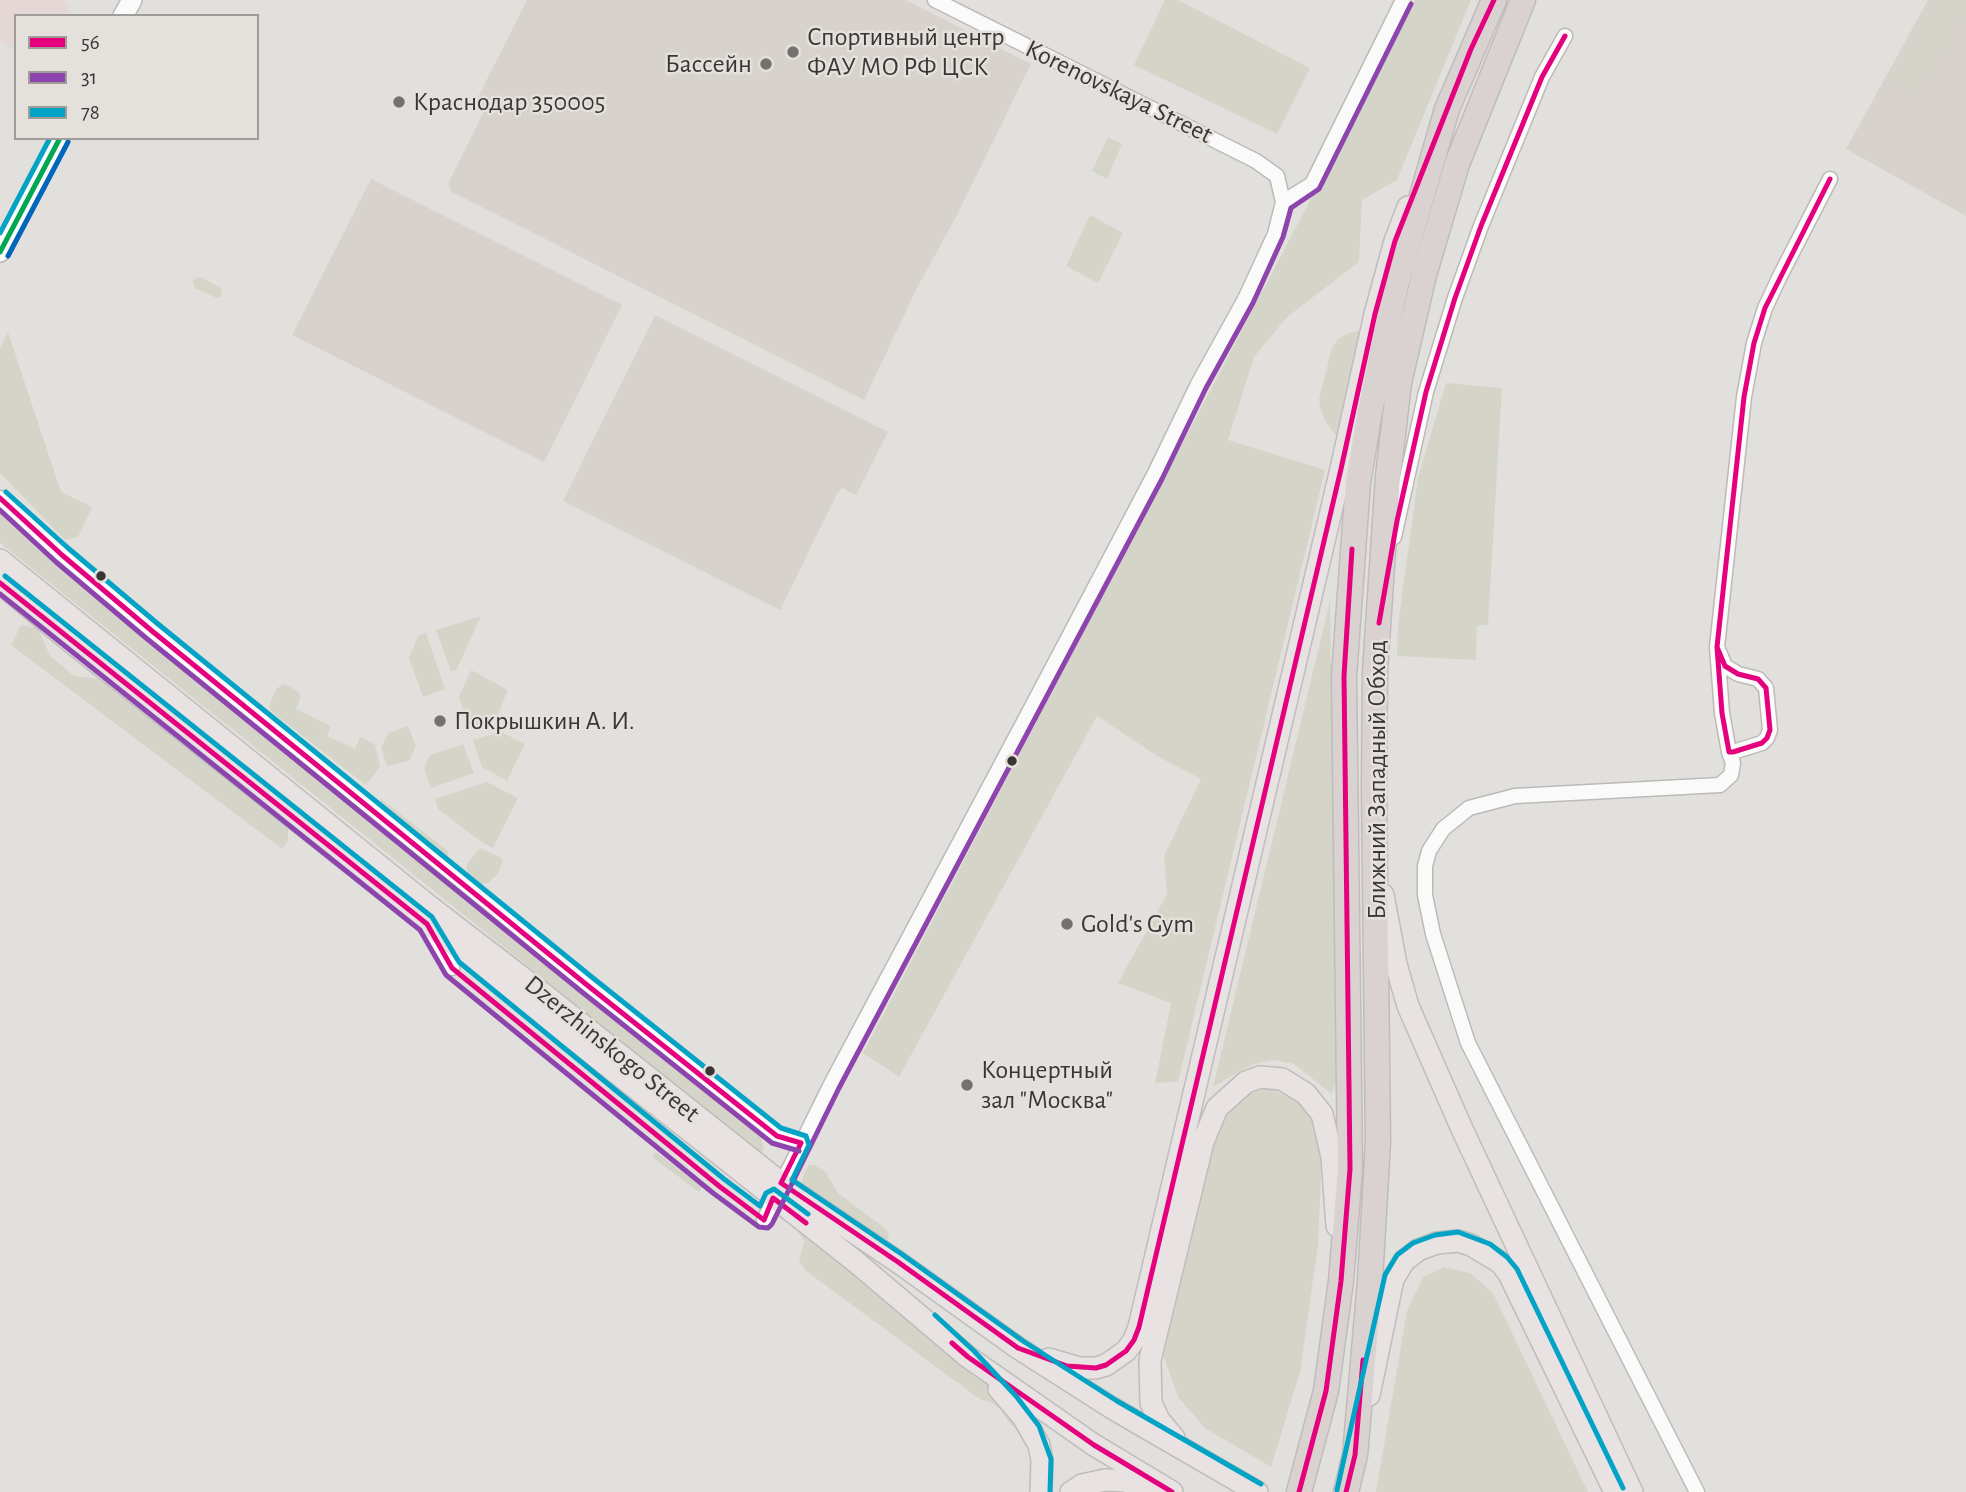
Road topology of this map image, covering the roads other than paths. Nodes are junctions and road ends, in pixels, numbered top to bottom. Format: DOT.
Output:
graph roads {
  1 [pos="935,0"];
  2 [pos="1403,0"];
  3 [pos="1494,0"];
  4 [pos="1523,0"];
  5 [pos="1564,36"];
  6 [pos="1447,109"];
  7 [pos="59,140"];
  8 [pos="1830,179"];
  9 [pos="1283,202"];
  10 [pos="0,252"];
  11 [pos="0,498"];
  12 [pos="0,560"];
  13 [pos="0,583"];
  14 [pos="1378,628"];
  15 [pos="1717,647"];
  16 [pos="1729,752"];
  17 [pos="1376,846"];
  18 [pos="427,924"];
  19 [pos="452,968"];
  20 [pos="801,1143"];
  21 [pos="777,1191"];
  22 [pos="764,1220"];
  23 [pos="1341,1281"];
  24 [pos="1017,1348"];
  25 [pos="968,1357"];
  26 [pos="1355,1455"];
  27 [pos="1197,1458"];
  28 [pos="1347,1488"];
  29 [pos="1041,1492"];
  30 [pos="1071,1492"];
  31 [pos="1150,1492"];
  32 [pos="1172,1492"];
  33 [pos="1257,1492"];
  34 [pos="1299,1492"];
  35 [pos="1615,1492"];
  36 [pos="1632,1492"];
  37 [pos="1697,1492"];
  1 -- 9 [label="street, Korenovskaya Street"];
  2 -- 9 [label="street"];
  3 -- 6 [label="highway"];
  4 -- 14 [label="highway, Ближний Западный Обход"];
  5 -- 14 [label="street"];
  6 -- 23 [label="highway"];
  6 -- 24 [label="main road"];
  7 -- 10 [label="street"];
  8 -- 15 [label="street"];
  9 -- 20 [label="street"];
  11 -- 20 [label="street, Dzerzhinskogo Street"];
  12 -- 21 [label="main road, Dzerzhinskogo Street"];
  13 -- 18 [label="main road, Dzerzhinskogo Street"];
  14 -- 17 [label="highway, Ближний Западный Обход"];
  15 -- 16 [label="street"];
  15 -- 16 [label="street"];
  16 -- 37 [label="street"];
  17 -- 26 [label="highway, Ближний Западный Обход"];
  17 -- 36 [label="main road"];
  18 -- 19 [label="street"];
  18 -- 21 [label="main road, Dzerzhinskogo Street"];
  20 -- 21 [label="street"];
  21 -- 22 [label="street"];
  21 -- 24 [label="main road, Dzerzhinskogo Street"];
  21 -- 25 [label="main road, Dzerzhinskogo Street"];
  23 -- 27 [label="main road"];
  23 -- 34 [label="highway"];
  24 -- 27 [label="main road, Dzerzhinskogo Street"];
  25 -- 29 [label="main road"];
  25 -- 32 [label="main road, Dzerzhinskogo Street"];
  26 -- 28 [label="highway, Ближний Западный Обход"];
  26 -- 35 [label="main road"];
  27 -- 33 [label="main road, Dzerzhinskogo Street"];
  30 -- 31 [label="main road"];
}
